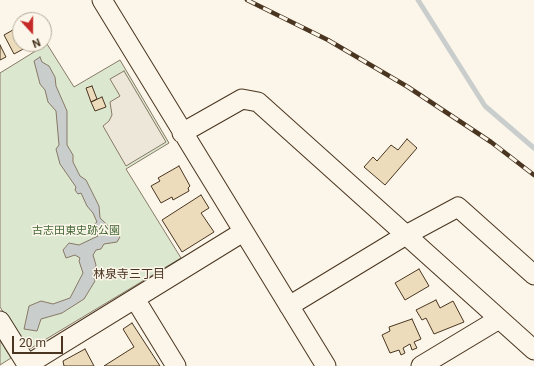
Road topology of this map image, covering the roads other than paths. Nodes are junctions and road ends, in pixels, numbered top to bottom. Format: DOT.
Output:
graph roads {
  1 [pos="102,0"];
  2 [pos="182,133"];
  3 [pos="243,232"];
  4 [pos="406,235"];
  5 [pos="534,275"];
  6 [pos="135,299"];
  7 [pos="289,306"];
  8 [pos="499,319"];
  9 [pos="0,320"];
  10 [pos="534,350"];
  11 [pos="28,366"];
  12 [pos="176,366"];
  13 [pos="326,366"];
  14 [pos="421,366"];
  1 -- 2 [label="street"];
  2 -- 3 [label="street"];
  2 -- 4 [label="street"];
  3 -- 6 [label="street"];
  3 -- 7 [label="street"];
  4 -- 5 [label="street"];
  4 -- 7 [label="street"];
  4 -- 8 [label="street"];
  6 -- 11 [label="street"];
  6 -- 12 [label="street"];
  7 -- 13 [label="street"];
  8 -- 10 [label="street"];
  8 -- 14 [label="street"];
  9 -- 11 [label="street"];
}
